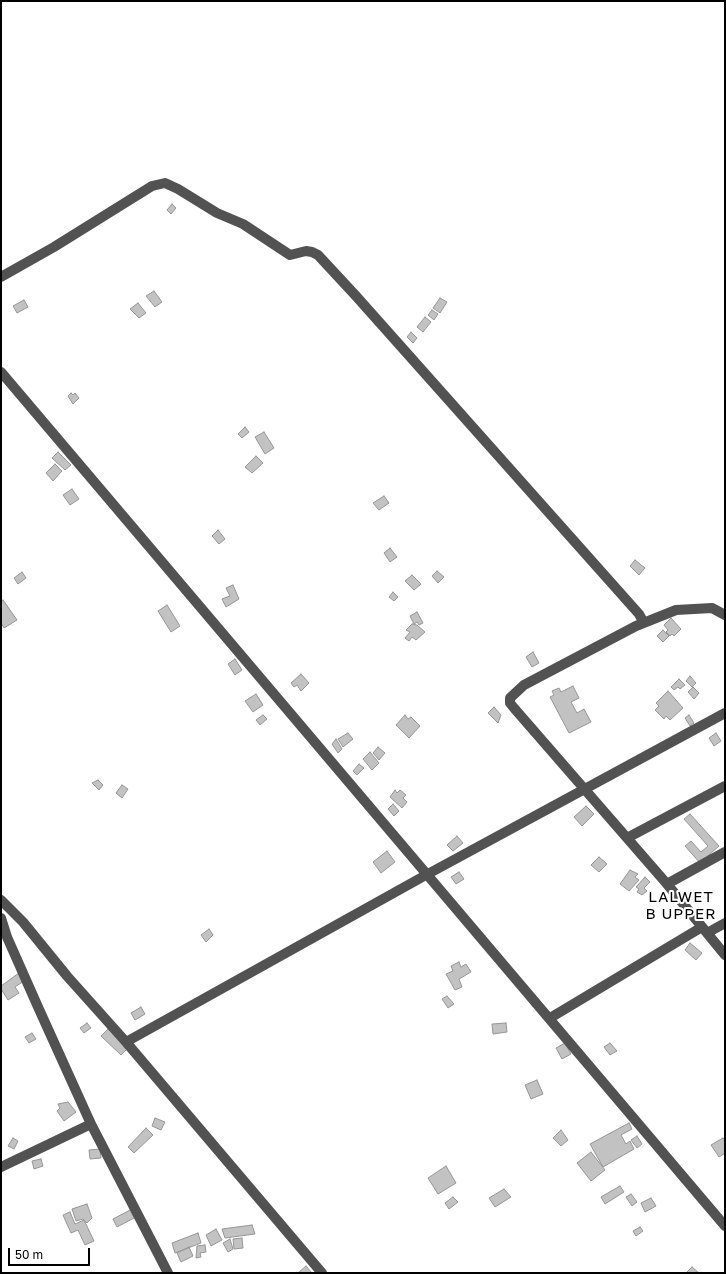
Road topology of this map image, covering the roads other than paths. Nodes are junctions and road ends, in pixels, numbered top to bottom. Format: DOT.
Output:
graph roads {
  1 [pos="1,277"];
  2 [pos="1,372"];
  3 [pos="725,616"];
  4 [pos="644,623"];
  5 [pos="725,713"];
  6 [pos="725,786"];
  7 [pos="584,788"];
  8 [pos="628,838"];
  9 [pos="725,852"];
  10 [pos="426,874"];
  11 [pos="667,884"];
  12 [pos="1,900"];
  13 [pos="1,918"];
  14 [pos="725,923"];
  15 [pos="705,930"];
  16 [pos="725,955"];
  17 [pos="550,1018"];
  18 [pos="126,1042"];
  19 [pos="91,1124"];
  20 [pos="1,1167"];
  21 [pos="725,1226"];
  22 [pos="168,1273"];
  23 [pos="322,1273"];
  1 -- 4 [label="street"];
  2 -- 10 [label="street"];
  3 -- 4 [label="street"];
  4 -- 7 [label="street"];
  5 -- 7 [label="street"];
  6 -- 8 [label="street"];
  7 -- 8 [label="street"];
  7 -- 10 [label="street"];
  8 -- 11 [label="street"];
  9 -- 11 [label="street"];
  10 -- 17 [label="street"];
  10 -- 18 [label="street"];
  11 -- 15 [label="street"];
  12 -- 18 [label="street"];
  13 -- 19 [label="street"];
  14 -- 15 [label="street"];
  15 -- 16 [label="street"];
  15 -- 17 [label="street"];
  17 -- 21 [label="street"];
  18 -- 23 [label="street"];
  19 -- 20 [label="street"];
  19 -- 22 [label="street"];
}
